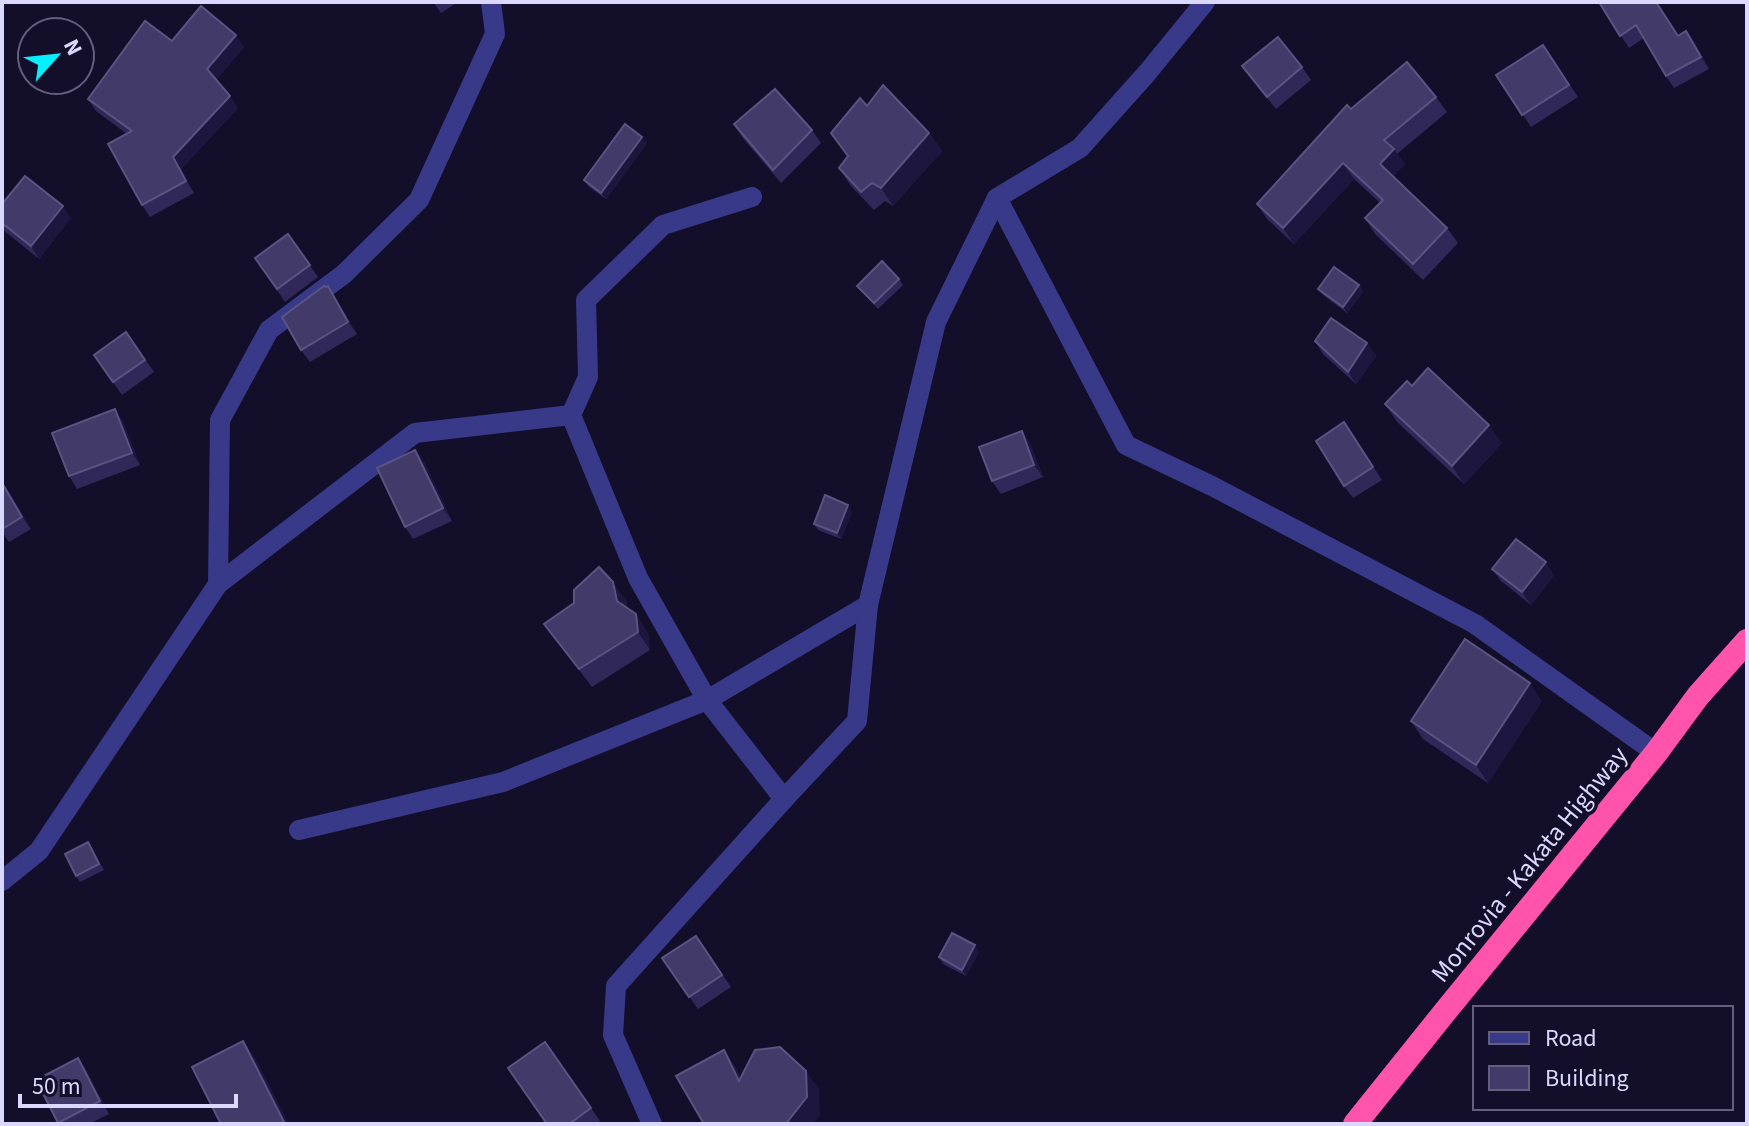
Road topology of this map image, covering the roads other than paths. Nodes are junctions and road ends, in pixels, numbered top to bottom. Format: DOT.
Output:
graph roads {
  1 [pos="491,2"];
  2 [pos="1205,2"];
  3 [pos="752,197"];
  4 [pos="997,198"];
  5 [pos="571,415"];
  6 [pos="218,584"];
  7 [pos="868,605"];
  8 [pos="1747,641"];
  9 [pos="707,700"];
  10 [pos="1656,753"];
  11 [pos="784,799"];
  12 [pos="299,830"];
  13 [pos="2,881"];
  14 [pos="652,1124"];
  15 [pos="1355,1124"];
  1 -- 6 [label="street"];
  2 -- 4 [label="street"];
  3 -- 5 [label="street"];
  4 -- 7 [label="street"];
  4 -- 10 [label="street"];
  5 -- 6 [label="street"];
  5 -- 9 [label="street"];
  6 -- 13 [label="street"];
  7 -- 9 [label="street"];
  7 -- 11 [label="street"];
  8 -- 10 [label="highway, Monrovia - Kakata Highway"];
  9 -- 11 [label="street"];
  9 -- 12 [label="street"];
  10 -- 15 [label="highway, Monrovia - Kakata Highway"];
  11 -- 14 [label="street"];
}
